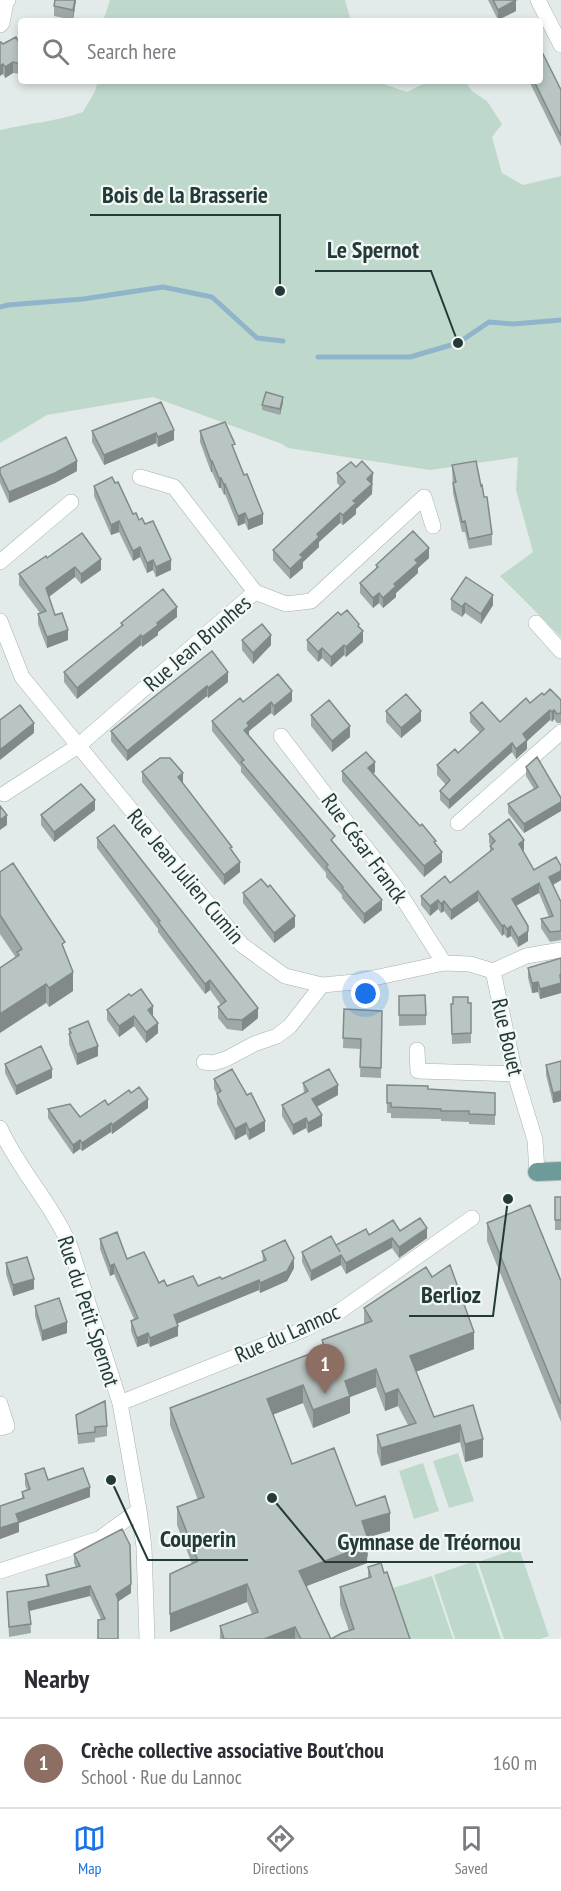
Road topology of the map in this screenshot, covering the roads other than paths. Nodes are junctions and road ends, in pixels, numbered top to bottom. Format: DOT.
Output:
graph roads {
  1 [pos="8,0"];
  2 [pos="538,0"];
  3 [pos="0,25"];
  4 [pos="561,45"];
  5 [pos="140,477"];
  6 [pos="71,502"];
  7 [pos="433,526"];
  8 [pos="0,562"];
  9 [pos="255,592"];
  10 [pos="0,621"];
  11 [pos="536,623"];
  12 [pos="561,651"];
  13 [pos="561,732"];
  14 [pos="281,735"];
  15 [pos="78,746"];
  16 [pos="4,794"];
  17 [pos="458,822"];
  18 [pos="561,950"];
  19 [pos="444,963"];
  20 [pos="494,971"];
  21 [pos="322,985"];
  22 [pos="417,1050"];
  23 [pos="204,1062"];
  24 [pos="515,1074"];
  25 [pos="0,1128"];
  26 [pos="561,1171"];
  27 [pos="537,1172"];
  28 [pos="472,1218"];
  29 [pos="120,1403"];
  30 [pos="0,1404"];
  31 [pos="0,1428"];
  32 [pos="139,1510"];
  33 [pos="0,1570"];
  34 [pos="147,1639"];
  1 -- 3 [label="street"];
  2 -- 4 [label="street"];
  5 -- 9 [label="street"];
  6 -- 8 [label="street"];
  7 -- 9 [label="street, Rue Jean Brunhes"];
  9 -- 15 [label="street, Rue Jean Brunhes"];
  10 -- 15 [label="street, Rue Jean Julien Cumin"];
  11 -- 12 [label="street"];
  13 -- 17 [label="street"];
  14 -- 19 [label="street, Rue César Franck"];
  15 -- 16 [label="street, Rue Jean Brunhes"];
  15 -- 21 [label="street, Rue Jean Julien Cumin"];
  18 -- 20 [label="street, Rue Bouet"];
  19 -- 20 [label="street, Rue Jean Julien Cumin"];
  19 -- 21 [label="street, Rue Jean Julien Cumin"];
  20 -- 24 [label="street, Rue Bouet"];
  21 -- 23 [label="street"];
  22 -- 24 [label="street"];
  24 -- 27 [label="street, Rue Bouet"];
  25 -- 29 [label="street, Rue du Petit Spernot"];
  26 -- 27 [label="main road"];
  28 -- 29 [label="street, Rue du Lannoc"];
  29 -- 32 [label="street, Rue du Petit Spernot"];
  30 -- 31 [label="street"];
  32 -- 33 [label="street"];
  32 -- 34 [label="street, Rue du Petit Spernot"];
}
